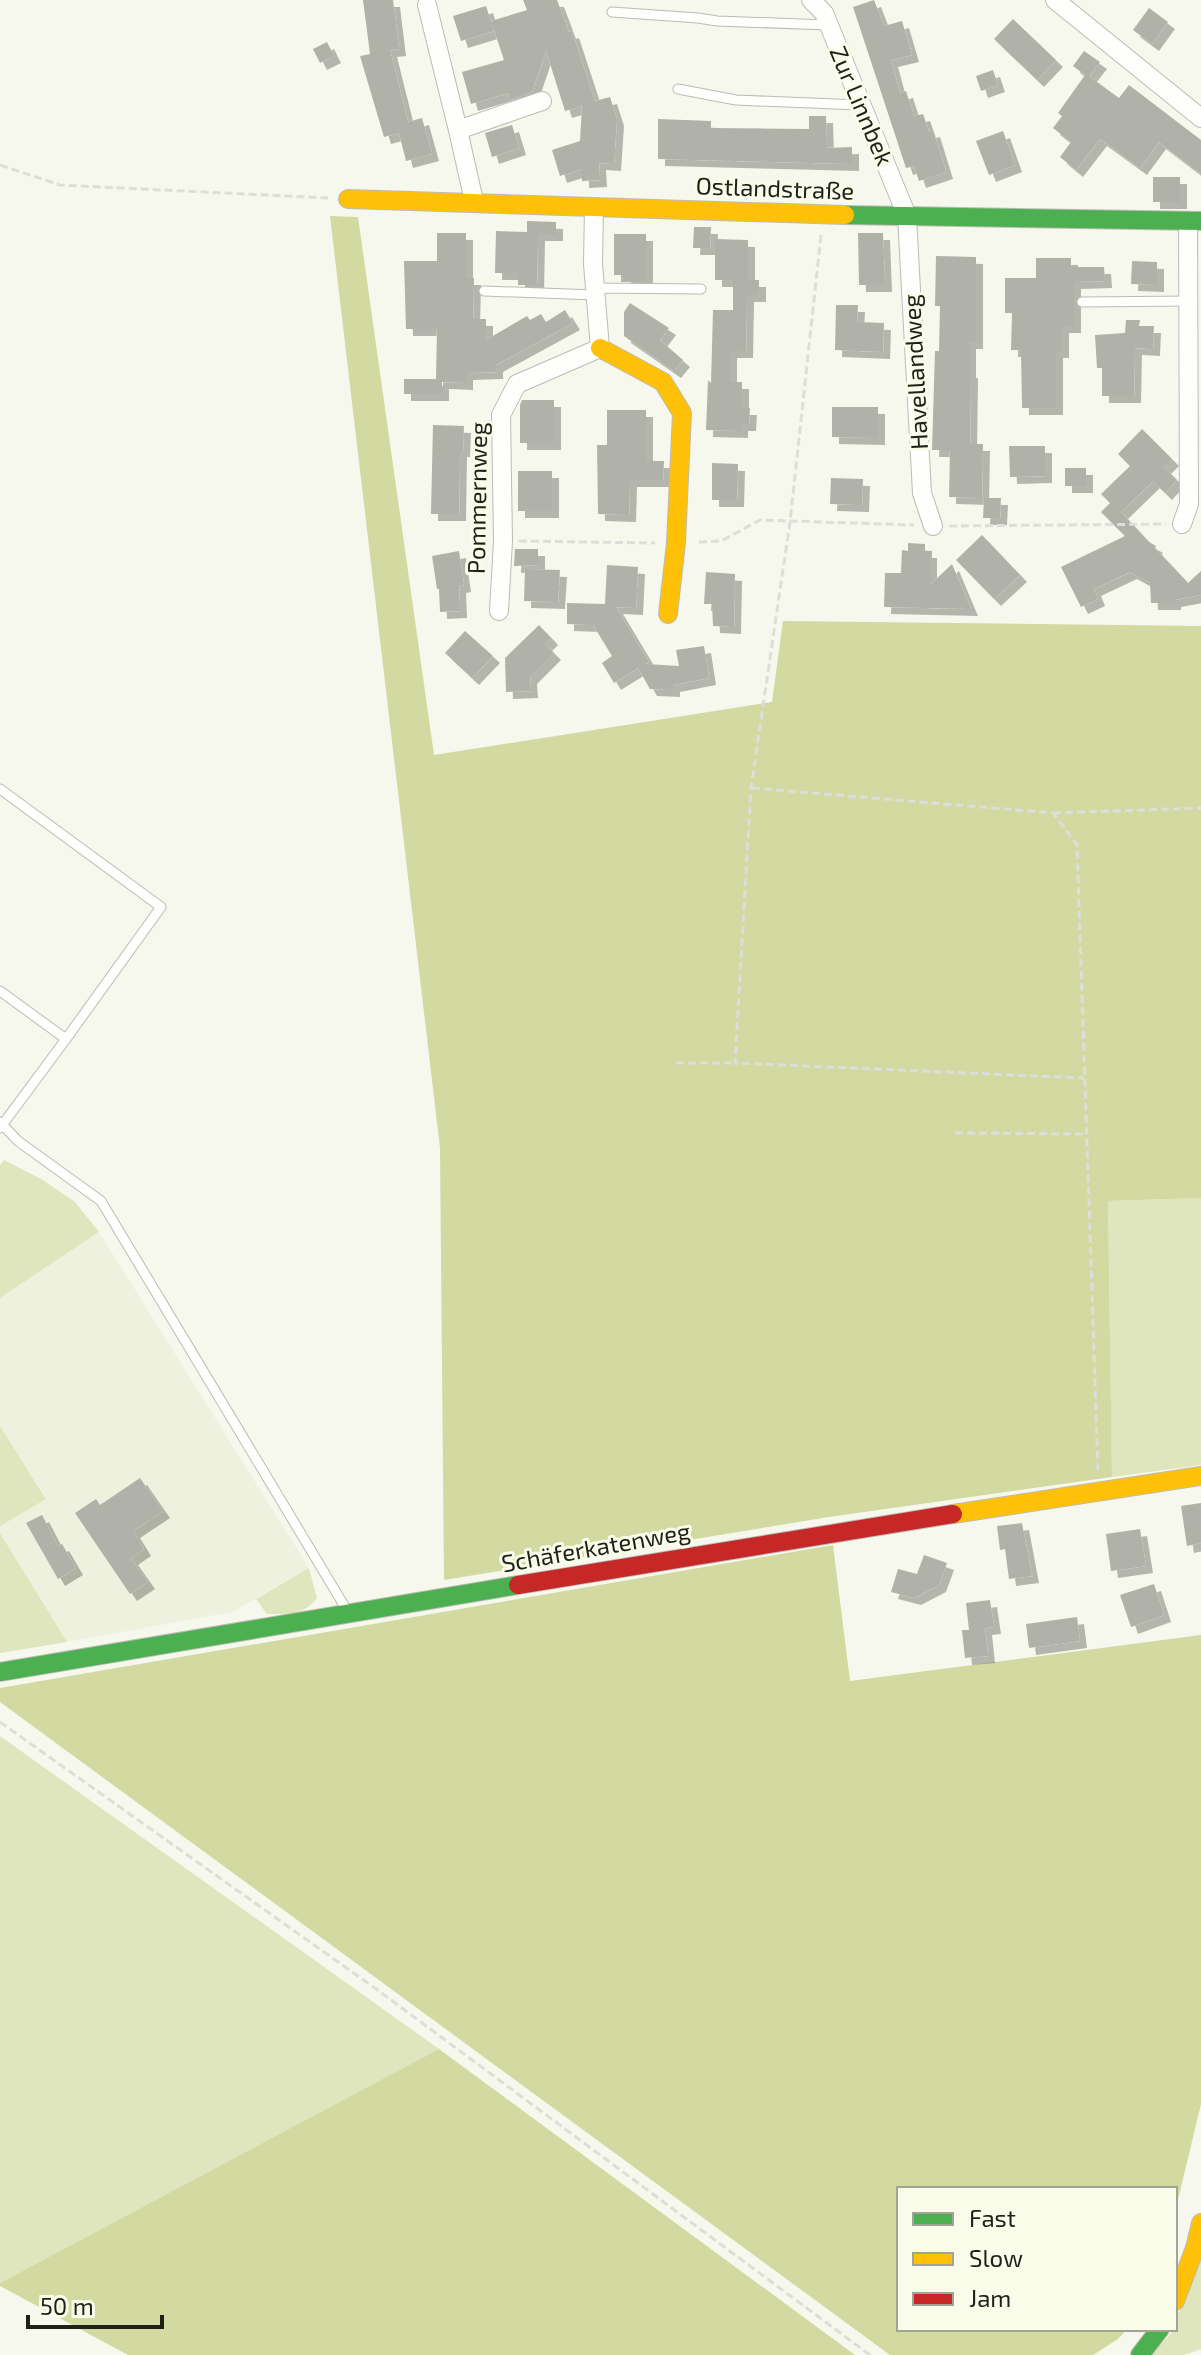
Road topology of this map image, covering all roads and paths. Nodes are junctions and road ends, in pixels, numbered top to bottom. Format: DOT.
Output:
graph roads {
  1 [pos="811,0"];
  2 [pos="1055,0"];
  3 [pos="432,2"];
  4 [pos="612,12"];
  5 [pos="828,25"];
  6 [pos="678,89"];
  7 [pos="542,101"];
  8 [pos="860,105"];
  9 [pos="1201,118"];
  10 [pos="458,130"];
  11 [pos="0,165"];
  12 [pos="348,199"];
  13 [pos="474,201"];
  14 [pos="594,207"];
  15 [pos="823,215"];
  16 [pos="907,216"];
  17 [pos="1195,221"];
  18 [pos="701,289"];
  19 [pos="484,291"];
  20 [pos="596,291"];
  21 [pos="1189,301"];
  22 [pos="1082,302"];
  23 [pos="600,348"];
  24 [pos="790,522"];
  25 [pos="1182,524"];
  26 [pos="933,526"];
  27 [pos="503,541"];
  28 [pos="676,543"];
  29 [pos="499,611"];
  30 [pos="668,614"];
  31 [pos="751,788"];
  32 [pos="0,789"];
  33 [pos="1201,808"];
  34 [pos="1053,813"];
  35 [pos="0,991"];
  36 [pos="66,1039"];
  37 [pos="676,1063"];
  38 [pos="735,1063"];
  39 [pos="1084,1078"];
  40 [pos="1,1124"];
  41 [pos="955,1133"];
  42 [pos="1086,1134"];
  43 [pos="1201,1476"];
  44 [pos="1099,1491"];
  45 [pos="349,1614"];
  46 [pos="0,1672"];
  47 [pos="0,1722"];
  48 [pos="1201,2223"];
  49 [pos="1177,2296"];
  50 [pos="1158,2331"];
  51 [pos="870,2355"];
  52 [pos="1140,2355"];
  1 -- 5 [label="street, Zur Linnbek"];
  2 -- 9 [label="street"];
  3 -- 10 [label="street"];
  4 -- 5 [label="lane"];
  5 -- 8 [label="street, Zur Linnbek"];
  6 -- 8 [label="lane"];
  7 -- 10 [label="street"];
  8 -- 16 [label="street, Zur Linnbek"];
  10 -- 13 [label="street"];
  11 -- 12 [label="path"];
  12 -- 13 [label="main road, Ostlandstraße"];
  13 -- 14 [label="main road, Ostlandstraße"];
  14 -- 15 [label="main road, Ostlandstraße"];
  14 -- 20 [label="street"];
  15 -- 16 [label="main road, Ostlandstraße"];
  15 -- 24 [label="path"];
  16 -- 17 [label="main road, Ostlandstraße"];
  16 -- 26 [label="street, Havellandweg"];
  17 -- 21 [label="street"];
  18 -- 20 [label="lane"];
  19 -- 20 [label="lane"];
  20 -- 23 [label="street"];
  21 -- 22 [label="lane"];
  21 -- 25 [label="street"];
  23 -- 27 [label="street, Pommernweg"];
  23 -- 28 [label="main road"];
  24 -- 26 [label="path"];
  24 -- 28 [label="path"];
  24 -- 31 [label="path"];
  25 -- 26 [label="path"];
  27 -- 28 [label="path"];
  27 -- 29 [label="street, Pommernweg"];
  28 -- 30 [label="main road"];
  31 -- 34 [label="path"];
  31 -- 38 [label="path"];
  32 -- 36 [label="lane"];
  33 -- 34 [label="path"];
  34 -- 39 [label="path"];
  35 -- 36 [label="lane"];
  36 -- 40 [label="lane"];
  37 -- 38 [label="path"];
  38 -- 39 [label="path"];
  39 -- 42 [label="path"];
  40 -- 45 [label="lane"];
  41 -- 42 [label="path"];
  42 -- 44 [label="path"];
  43 -- 44 [label="main road, Schäferkatenweg"];
  44 -- 45 [label="main road, Schäferkatenweg"];
  45 -- 46 [label="main road, Schäferkatenweg"];
  47 -- 51 [label="path"];
  48 -- 49 [label="main road"];
  50 -- 52 [label="main road"];
}
